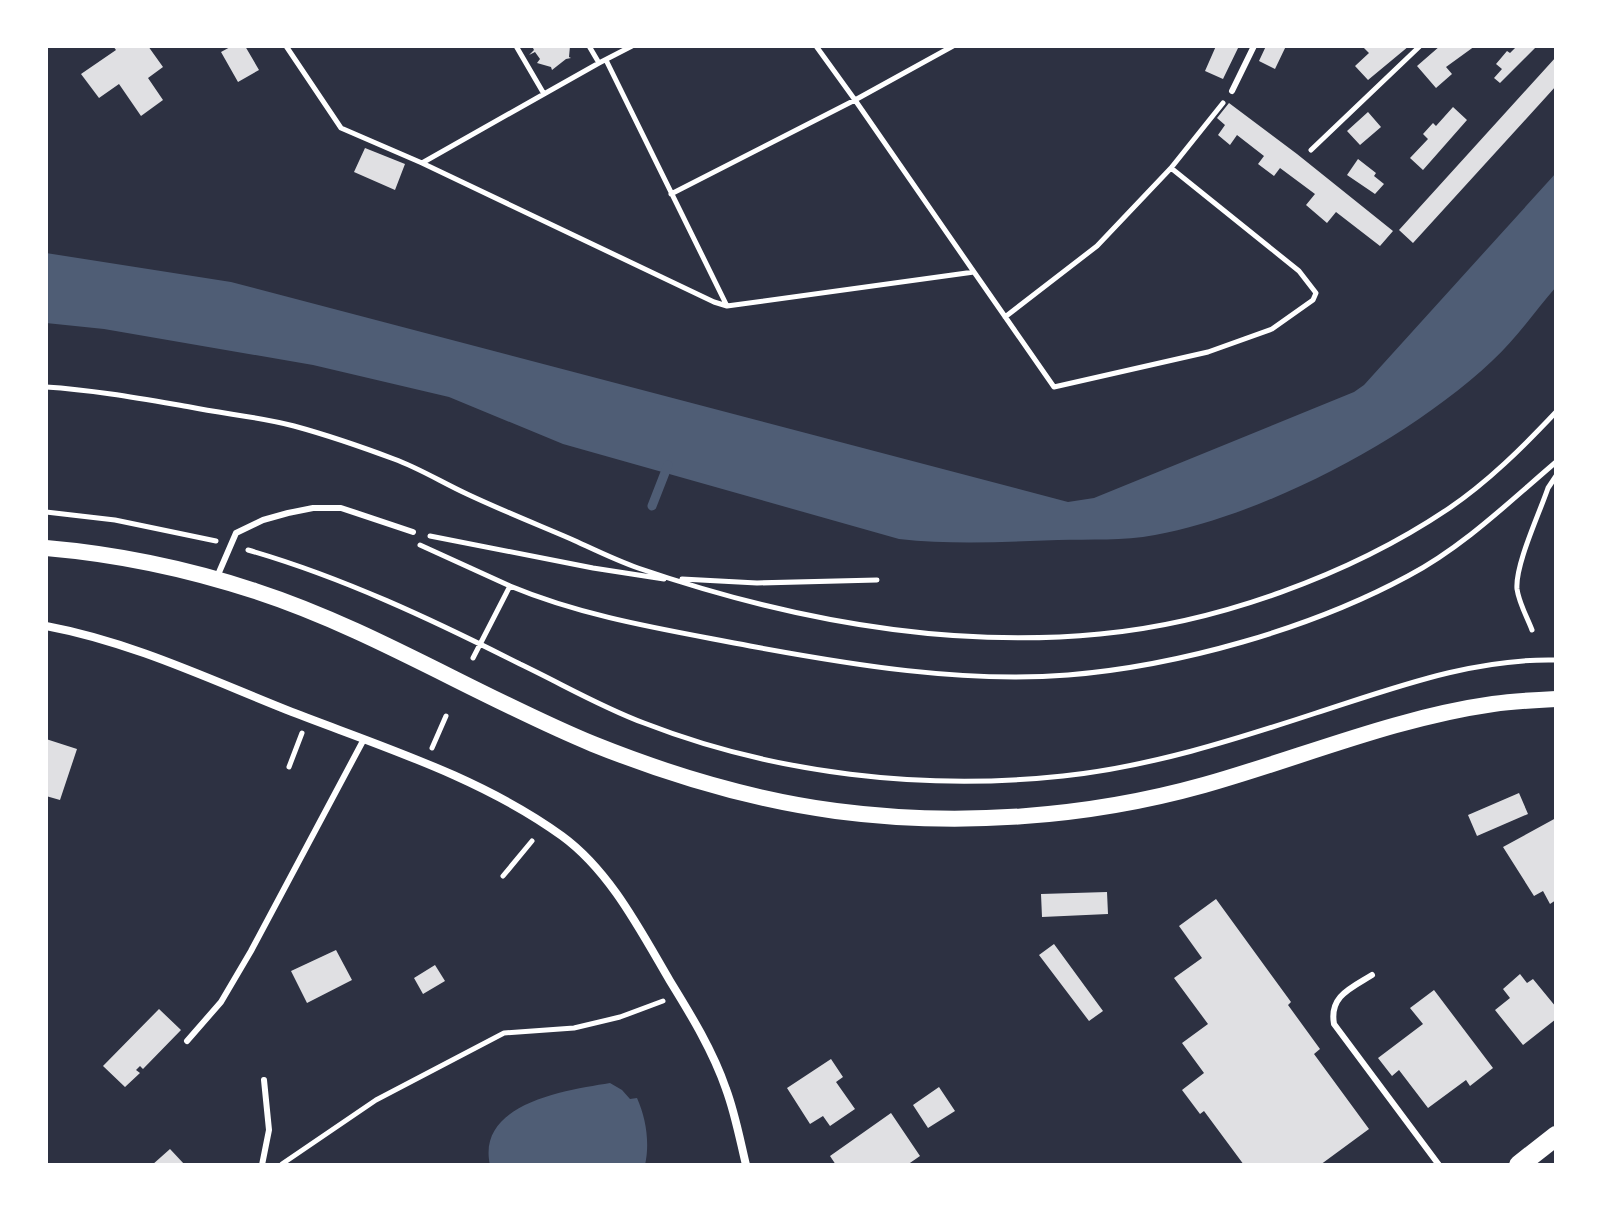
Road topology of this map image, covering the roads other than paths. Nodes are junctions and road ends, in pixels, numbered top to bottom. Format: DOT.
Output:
graph roads {
  1 [pos="1254,46"];
  2 [pos="1232,91"];
  3 [pos="413,532"];
  4 [pos="46,548"];
  5 [pos="215,581"];
  6 [pos="46,626"];
  7 [pos="1556,699"];
  8 [pos="364,739"];
  9 [pos="1372,975"];
  10 [pos="187,1041"];
  11 [pos="264,1080"];
  12 [pos="1556,1136"];
  13 [pos="262,1165"];
  14 [pos="746,1165"];
  15 [pos="1439,1165"];
  16 [pos="1519,1165"];
  1 -- 2 [label="lane"];
  3 -- 5 [label="lane"];
  4 -- 5 [label="main road"];
  5 -- 7 [label="main road"];
  6 -- 8 [label="street"];
  8 -- 10 [label="lane"];
  8 -- 14 [label="street"];
  9 -- 15 [label="lane"];
  11 -- 13 [label="lane"];
  12 -- 16 [label="main road"];
}
